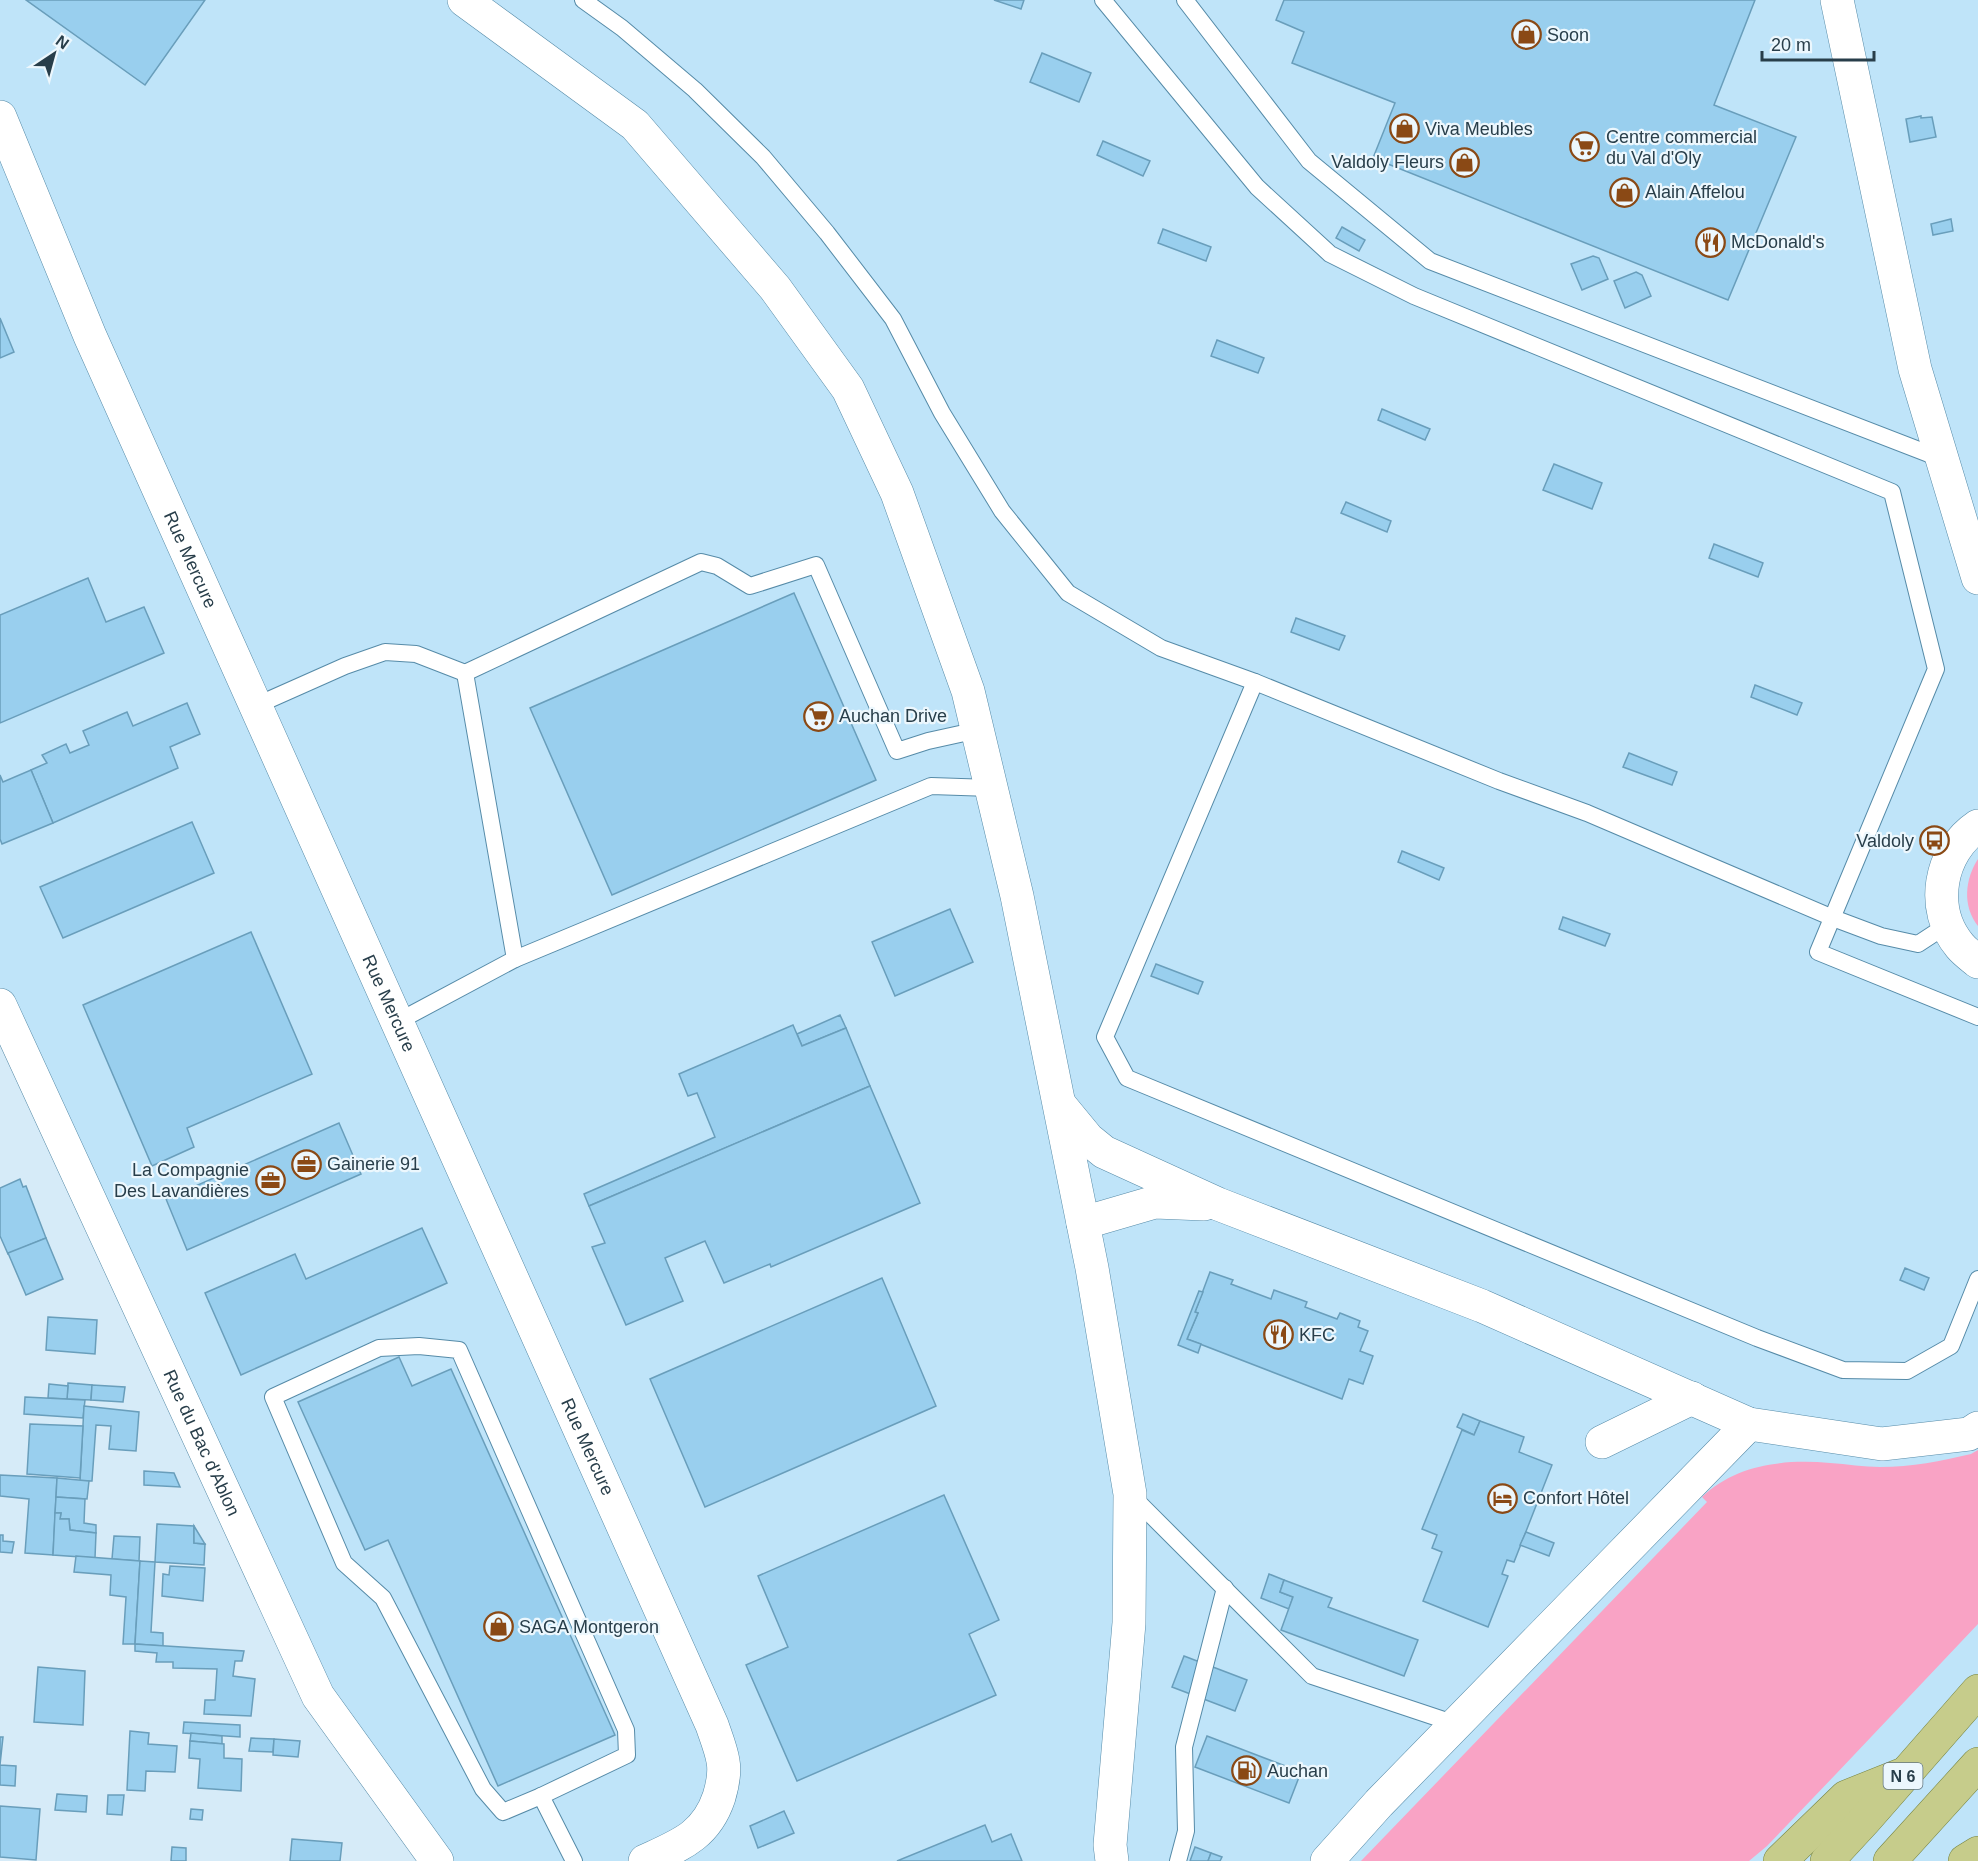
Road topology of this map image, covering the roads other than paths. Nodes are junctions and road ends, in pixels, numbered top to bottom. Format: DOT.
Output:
graph roads {
  1 [pos="464,0"];
  2 [pos="583,0"];
  3 [pos="1103,0"];
  4 [pos="1185,0"];
  5 [pos="1837,0"];
  6 [pos="0,117"];
  7 [pos="1942,459"];
  8 [pos="1978,578"];
  9 [pos="465,673"];
  10 [pos="1255,682"];
  11 [pos="255,706"];
  12 [pos="978,730"];
  13 [pos="991,788"];
  14 [pos="1978,826"];
  15 [pos="1833,918"];
  16 [pos="1947,924"];
  17 [pos="515,959"];
  18 [pos="1978,962"];
  19 [pos="0,1005"];
  20 [pos="1978,1017"];
  21 [pos="397,1022"];
  22 [pos="1059,1104"];
  23 [pos="1218,1204"];
  24 [pos="1083,1223"];
  25 [pos="1978,1279"];
  26 [pos="1692,1398"];
  27 [pos="1749,1424"];
  28 [pos="1978,1428"];
  29 [pos="1602,1442"];
  30 [pos="1130,1494"];
  31 [pos="1225,1588"];
  32 [pos="1978,1691"];
  33 [pos="1456,1724"];
  34 [pos="1978,1764"];
  35 [pos="1906,1773"];
  36 [pos="541,1796"];
  37 [pos="1978,1853"];
  38 [pos="437,1861"];
  39 [pos="574,1861"];
  40 [pos="645,1861"];
  41 [pos="1112,1861"];
  42 [pos="1178,1861"];
  43 [pos="1328,1861"];
  44 [pos="1780,1861"];
  45 [pos="1827,1861"];
  46 [pos="1890,1861"];
  47 [pos="1965,1861"];
  1 -- 12 [label="street"];
  2 -- 10 [label="lane"];
  3 -- 15 [label="lane"];
  4 -- 7 [label="lane"];
  5 -- 7 [label="street"];
  6 -- 11 [label="street, Rue Mercure"];
  7 -- 8 [label="street"];
  9 -- 11 [label="lane"];
  9 -- 12 [label="lane"];
  9 -- 17 [label="lane"];
  10 -- 15 [label="lane"];
  10 -- 25 [label="lane"];
  11 -- 21 [label="street, Rue Mercure"];
  12 -- 13 [label="street"];
  13 -- 17 [label="lane"];
  13 -- 22 [label="street"];
  14 -- 16 [label="street"];
  15 -- 16 [label="lane"];
  15 -- 20 [label="lane"];
  16 -- 18 [label="street"];
  17 -- 21 [label="lane"];
  19 -- 38 [label="street, Rue du Bac d'Ablon"];
  21 -- 40 [label="street, Rue Mercure"];
  22 -- 23 [label="street"];
  22 -- 24 [label="street"];
  23 -- 24 [label="street"];
  23 -- 26 [label="street"];
  24 -- 30 [label="street"];
  26 -- 27 [label="street"];
  26 -- 29 [label="street"];
  27 -- 28 [label="street"];
  27 -- 33 [label="street"];
  30 -- 31 [label="lane"];
  30 -- 41 [label="street"];
  31 -- 33 [label="lane"];
  31 -- 42 [label="lane"];
  32 -- 35 [label="main road, N 6"];
  33 -- 43 [label="street"];
  34 -- 46 [label="main road, N 6"];
  35 -- 44 [label="main road"];
  35 -- 45 [label="main road, N 6"];
  36 -- 36 [label="lane"];
  36 -- 39 [label="lane"];
  37 -- 47 [label="main road"];
}
